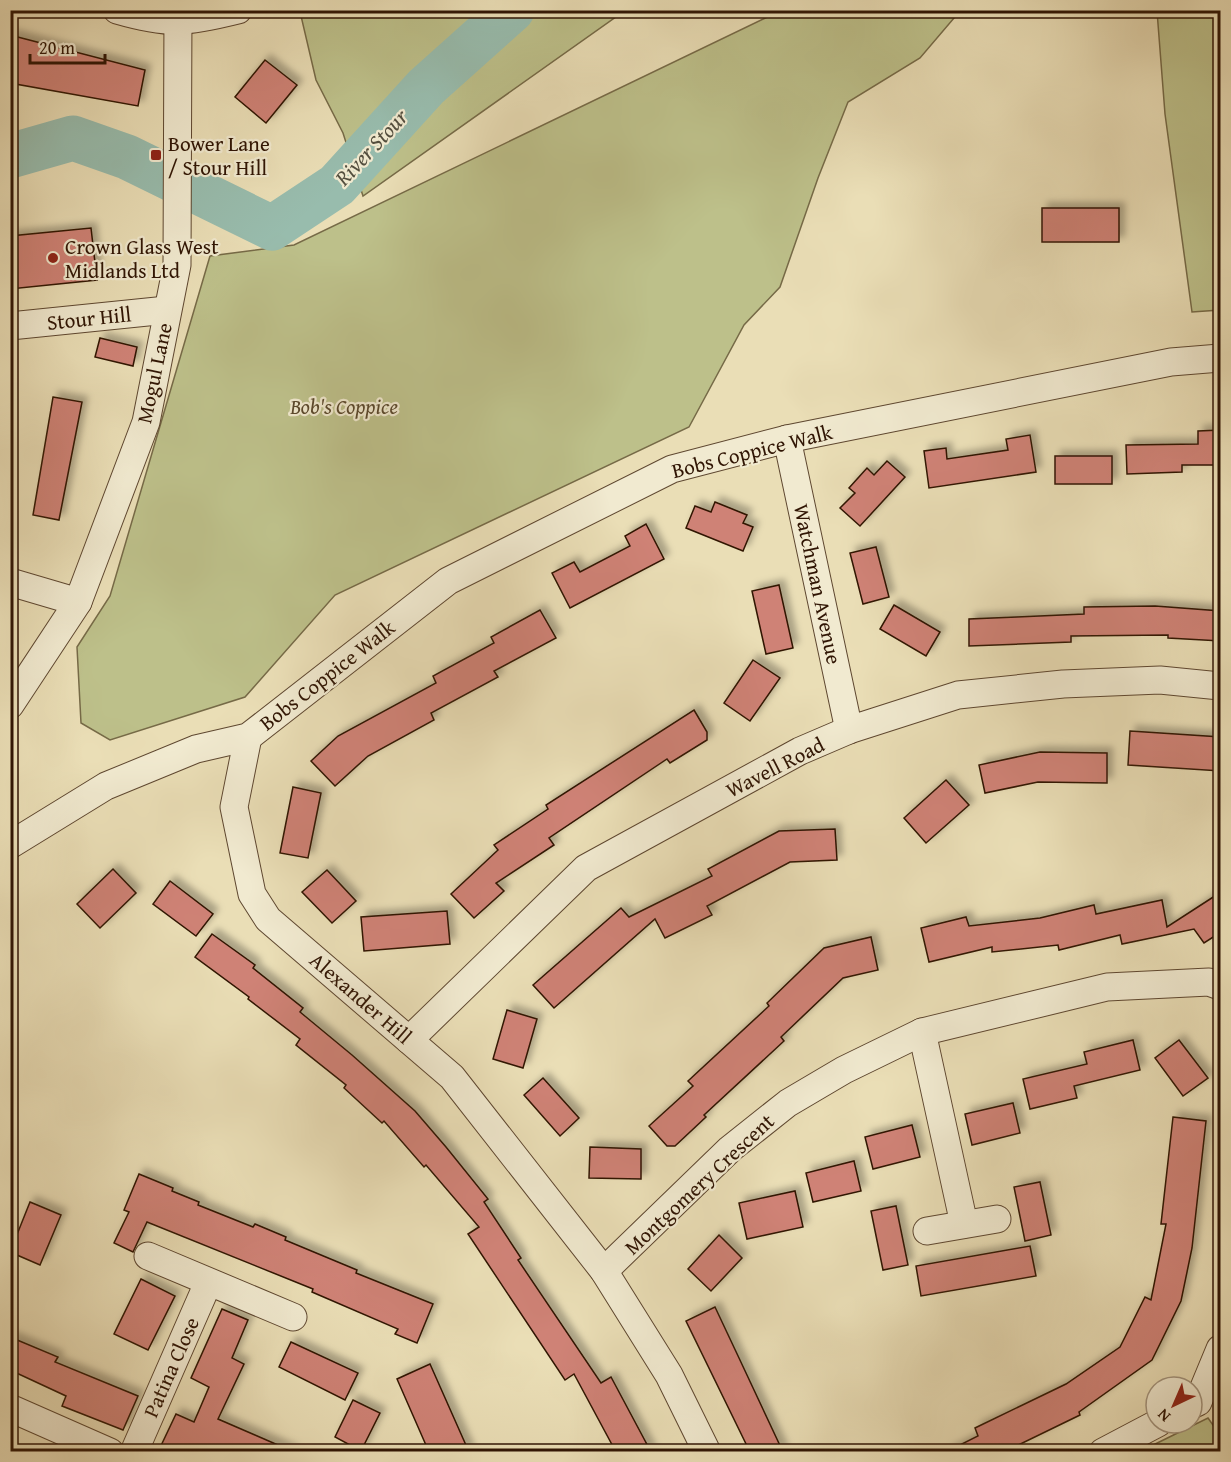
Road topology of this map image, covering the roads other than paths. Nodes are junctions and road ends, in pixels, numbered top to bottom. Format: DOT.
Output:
graph roads {
  1 [pos="117,10"];
  2 [pos="238,10"];
  3 [pos="178,17"];
  4 [pos="167,310"];
  5 [pos="10,326"];
  6 [pos="1221,358"];
  7 [pos="787,439"];
  8 [pos="10,582"];
  9 [pos="78,602"];
  10 [pos="1221,686"];
  11 [pos="10,705"];
  12 [pos="849,729"];
  13 [pos="248,737"];
  14 [pos="10,845"];
  15 [pos="1221,986"];
  16 [pos="922,1032"];
  17 [pos="410,1040"];
  18 [pos="997,1220"];
  19 [pos="964,1224"];
  20 [pos="927,1230"];
  21 [pos="148,1256"];
  22 [pos="604,1271"];
  23 [pos="208,1283"];
  24 [pos="293,1317"];
  25 [pos="1221,1348"];
  26 [pos="1204,1388"];
  27 [pos="12,1415"];
  28 [pos="1144,1430"];
  29 [pos="110,1452"];
  30 [pos="134,1452"];
  31 [pos="706,1452"];
  32 [pos="1103,1452"];
  1 -- 3 [label="street"];
  2 -- 3 [label="street"];
  3 -- 4 [label="street, Mogul Lane"];
  4 -- 5 [label="street, Stour Hill"];
  4 -- 9 [label="street, Mogul Lane"];
  6 -- 7 [label="street, Bobs Coppice Walk"];
  7 -- 12 [label="street, Watchman Avenue"];
  7 -- 13 [label="street, Bobs Coppice Walk"];
  8 -- 9 [label="street"];
  9 -- 11 [label="street, Mogul Lane"];
  10 -- 12 [label="street, Wavell Road"];
  12 -- 17 [label="street, Wavell Road"];
  13 -- 14 [label="street"];
  13 -- 17 [label="street, Alexander Hill"];
  15 -- 16 [label="street, Montgomery Crescent"];
  16 -- 19 [label="street"];
  16 -- 22 [label="street, Montgomery Crescent"];
  17 -- 22 [label="street, Alexander Hill"];
  18 -- 19 [label="street"];
  19 -- 20 [label="street"];
  21 -- 23 [label="street"];
  22 -- 31 [label="street, Alexander Hill"];
  23 -- 24 [label="street"];
  23 -- 30 [label="street, Patina Close"];
  25 -- 26 [label="street"];
  27 -- 29 [label="street"];
  28 -- 32 [label="street"];
}
